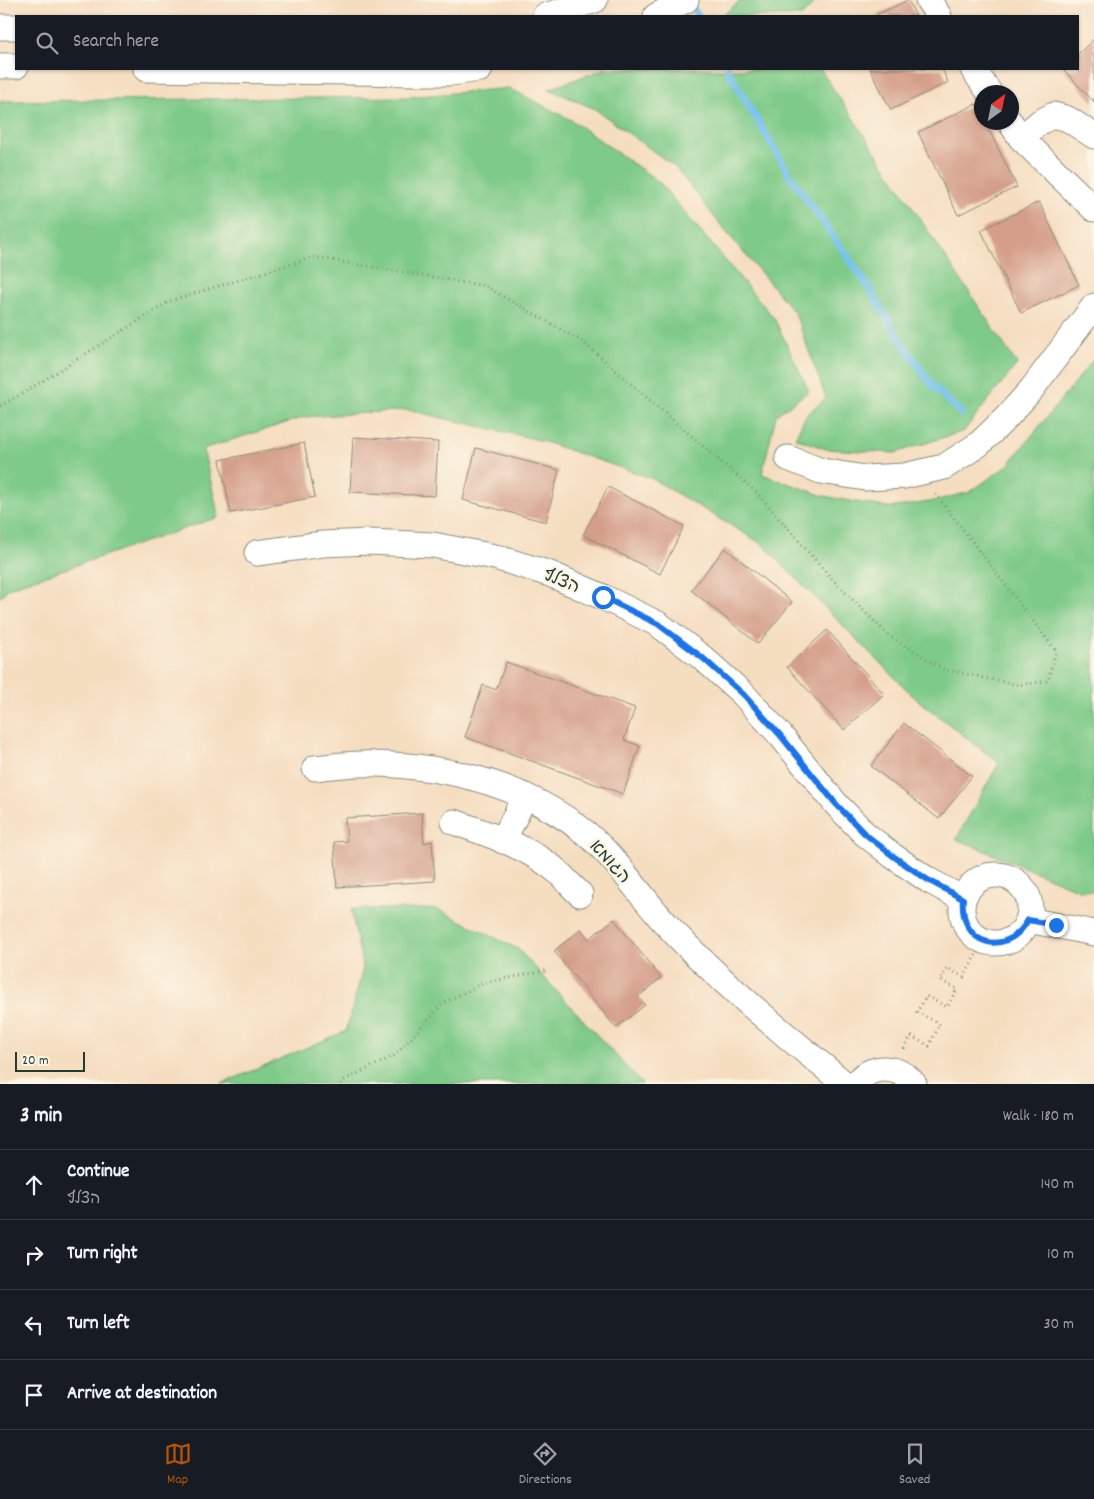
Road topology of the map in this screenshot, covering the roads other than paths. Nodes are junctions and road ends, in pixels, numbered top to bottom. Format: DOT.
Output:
graph roads {
  1 [pos="595,0"];
  2 [pos="686,0"];
  3 [pos="928,0"];
  4 [pos="548,15"];
  5 [pos="658,15"];
  6 [pos="938,15"];
  7 [pos="0,26"];
  8 [pos="15,27"];
  9 [pos="0,66"];
  10 [pos="15,66"];
  11 [pos="210,70"];
  12 [pos="473,70"];
  13 [pos="975,70"];
  14 [pos="984,85"];
  15 [pos="1019,129"];
  16 [pos="1016,130"];
  17 [pos="1094,136"];
  18 [pos="1094,209"];
  19 [pos="1094,306"];
  20 [pos="788,458"];
  21 [pos="257,553"];
  22 [pos="314,768"];
  23 [pos="525,796"];
  24 [pos="454,822"];
  25 [pos="504,841"];
  26 [pos="580,894"];
  27 [pos="963,899"];
  28 [pos="1028,920"];
  29 [pos="1094,933"];
  30 [pos="845,1084"];
  31 [pos="856,1084"];
  32 [pos="914,1084"];
  1 -- 4 [label="street"];
  2 -- 5 [label="street"];
  3 -- 6 [label="street"];
  7 -- 8 [label="street"];
  9 -- 10 [label="street"];
  11 -- 12 [label="street"];
  13 -- 14 [label="street"];
  15 -- 17 [label="street"];
  16 -- 18 [label="street"];
  19 -- 20 [label="street"];
  21 -- 27 [label="street, הצלף"];
  22 -- 23 [label="street, הגומא"];
  23 -- 25 [label="street"];
  23 -- 30 [label="street, הגומא"];
  24 -- 25 [label="street"];
  25 -- 26 [label="street"];
  27 -- 28 [label="street"];
  27 -- 28 [label="street"];
  28 -- 29 [label="street"];
  31 -- 32 [label="street"];
}
